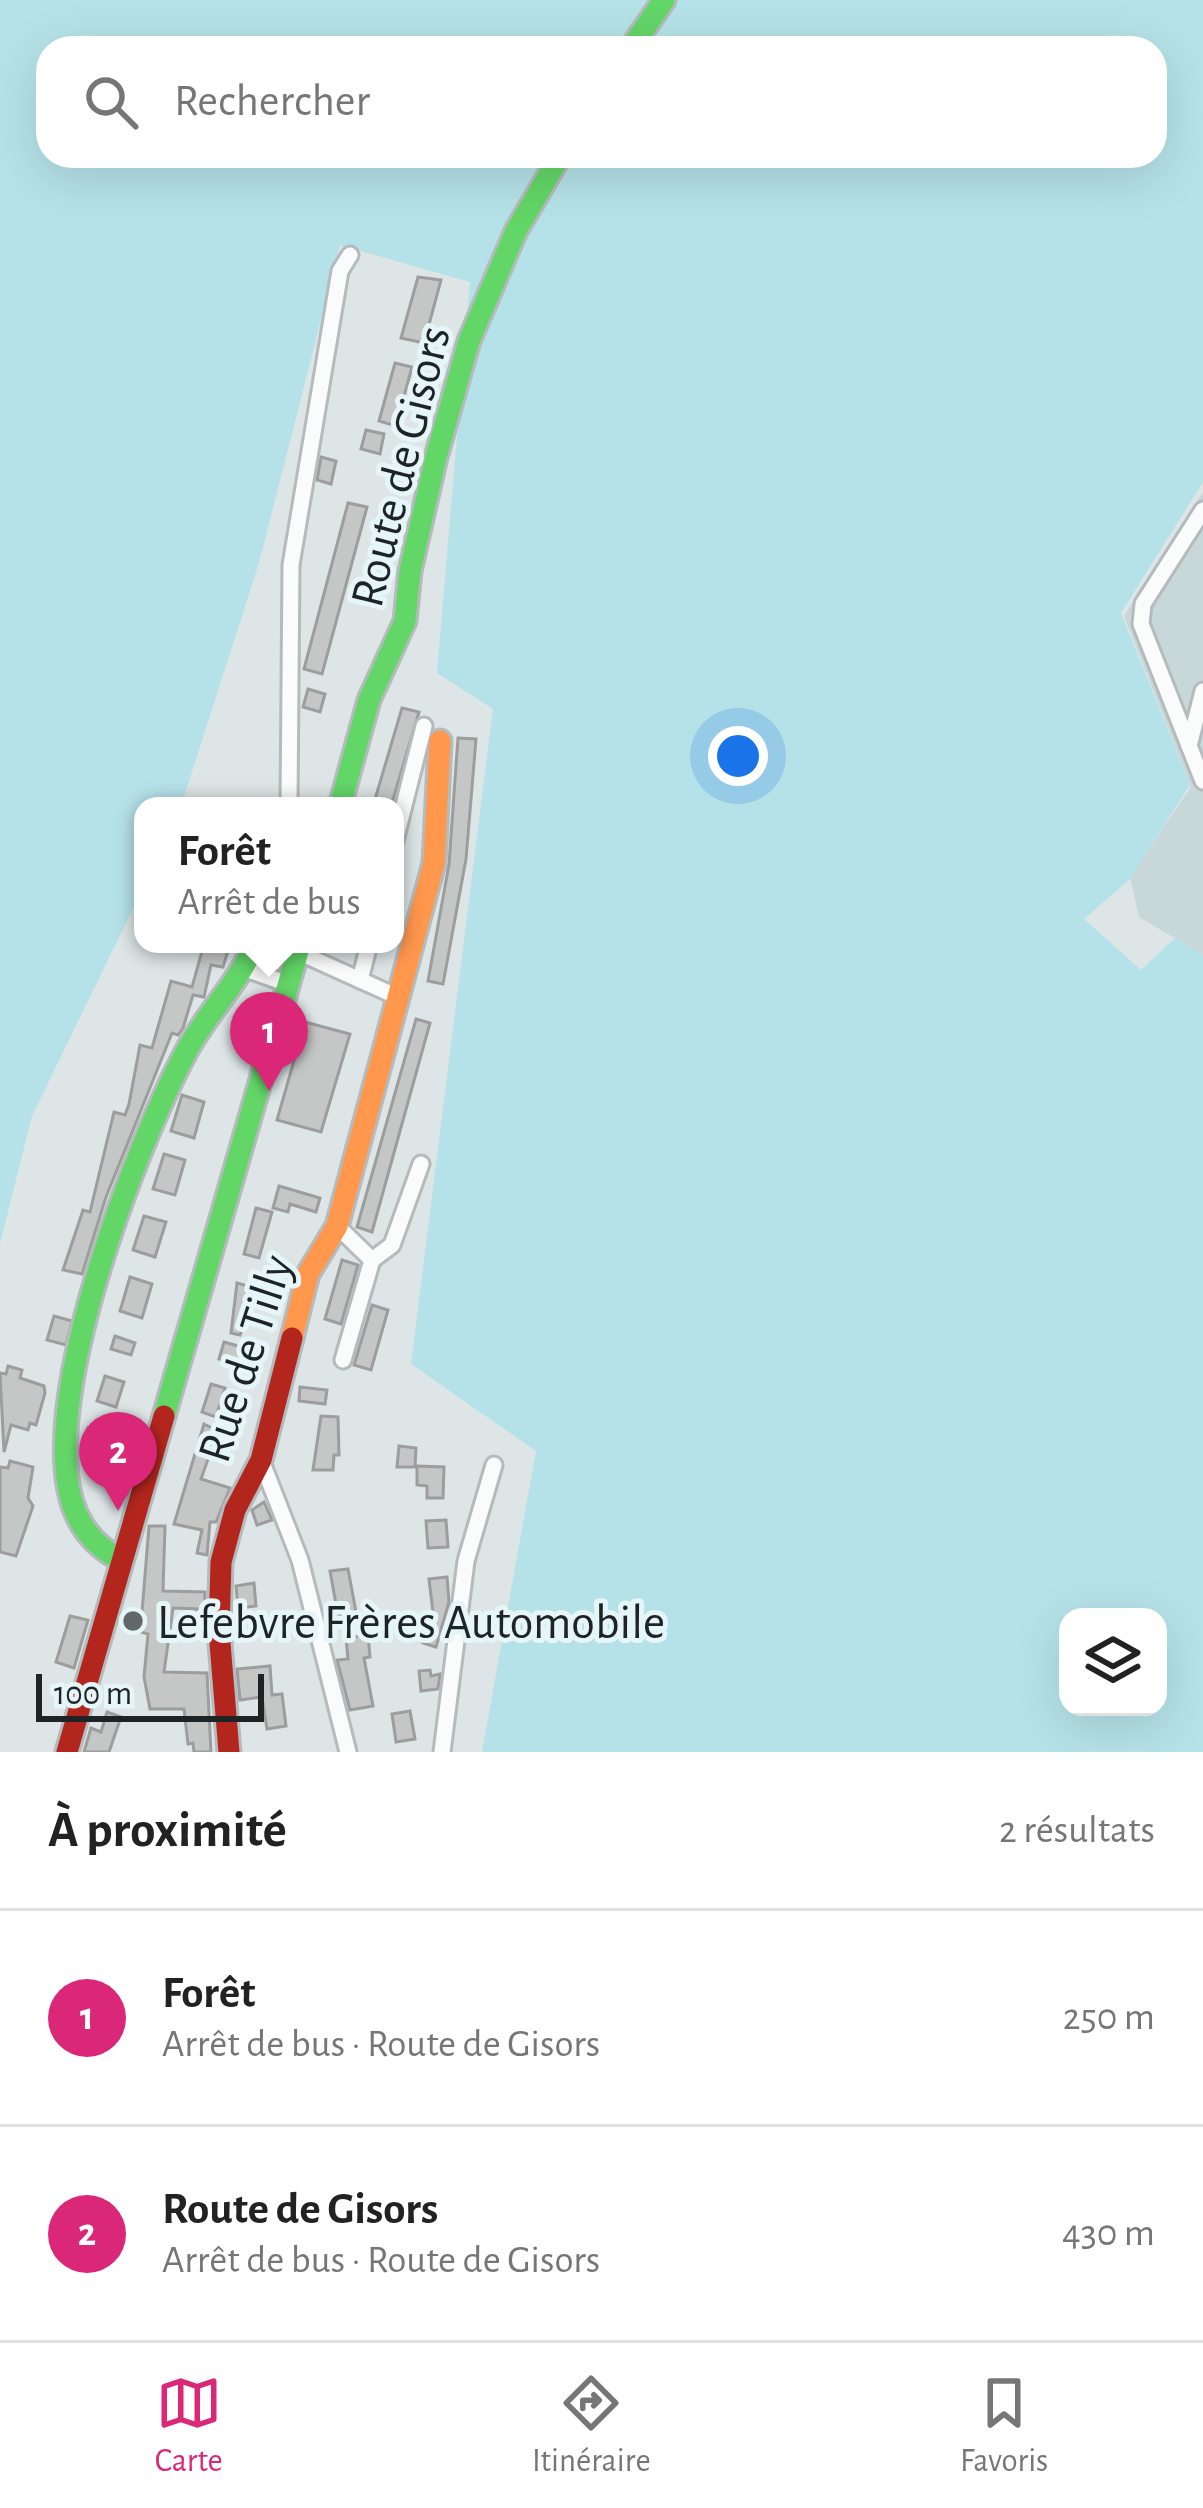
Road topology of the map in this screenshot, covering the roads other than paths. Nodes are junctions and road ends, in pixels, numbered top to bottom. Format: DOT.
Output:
graph roads {
  1 [pos="664,0"];
  2 [pos="640,36"];
  3 [pos="553,168"];
  4 [pos="350,255"];
  5 [pos="1203,510"];
  6 [pos="1203,691"];
  7 [pos="432,734"];
  8 [pos="1189,748"];
  9 [pos="1203,781"];
  10 [pos="289,797"];
  11 [pos="342,797"];
  12 [pos="404,815"];
  13 [pos="252,953"];
  14 [pos="298,953"];
  15 [pos="309,953"];
  16 [pos="367,953"];
  17 [pos="246,969"];
  18 [pos="360,980"];
  19 [pos="289,985"];
  20 [pos="400,998"];
  21 [pos="421,1164"];
  22 [pos="337,1226"];
  23 [pos="372,1260"];
  24 [pos="343,1360"];
  25 [pos="261,1460"];
  26 [pos="494,1465"];
  27 [pos="121,1560"];
  28 [pos="67,1752"];
  29 [pos="229,1752"];
  30 [pos="348,1752"];
  31 [pos="442,1752"];
  1 -- 2 [label="street"];
  3 -- 11 [label="street, Route de Gisors"];
  4 -- 10 [label="street"];
  5 -- 8 [label="street"];
  6 -- 8 [label="street"];
  7 -- 12 [label="street"];
  7 -- 20 [label="street, Rue de Tilly"];
  8 -- 9 [label="street"];
  13 -- 17 [label="street"];
  14 -- 19 [label="street"];
  15 -- 18 [label="street"];
  16 -- 18 [label="street"];
  17 -- 19 [label="street"];
  17 -- 27 [label="street"];
  18 -- 20 [label="street"];
  19 -- 27 [label="street"];
  20 -- 22 [label="street, Rue de Tilly"];
  21 -- 23 [label="street"];
  22 -- 23 [label="street"];
  22 -- 25 [label="street, Rue de Tilly"];
  23 -- 24 [label="street"];
  25 -- 29 [label="street, Rue de Tilly"];
  25 -- 30 [label="street"];
  26 -- 31 [label="street"];
  27 -- 28 [label="street"];
}
